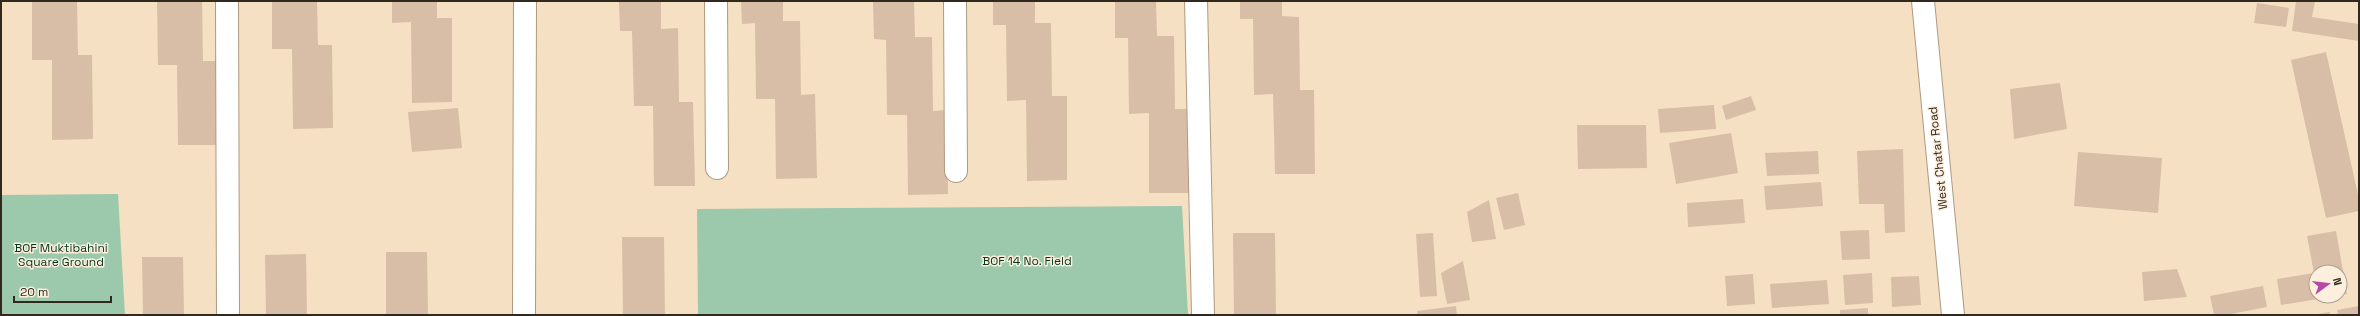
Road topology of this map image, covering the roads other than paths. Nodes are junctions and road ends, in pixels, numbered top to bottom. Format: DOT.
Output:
graph roads {
  1 [pos="227,1"];
  2 [pos="525,1"];
  3 [pos="716,1"];
  4 [pos="955,1"];
  5 [pos="1196,1"];
  6 [pos="1923,1"];
  7 [pos="717,168"];
  8 [pos="956,171"];
  9 [pos="228,315"];
  10 [pos="524,315"];
  11 [pos="1203,315"];
  12 [pos="1954,315"];
  1 -- 9 [label="street"];
  2 -- 10 [label="street"];
  3 -- 7 [label="street"];
  4 -- 8 [label="street"];
  5 -- 11 [label="street"];
  6 -- 12 [label="street, West Chatar Road"];
}
